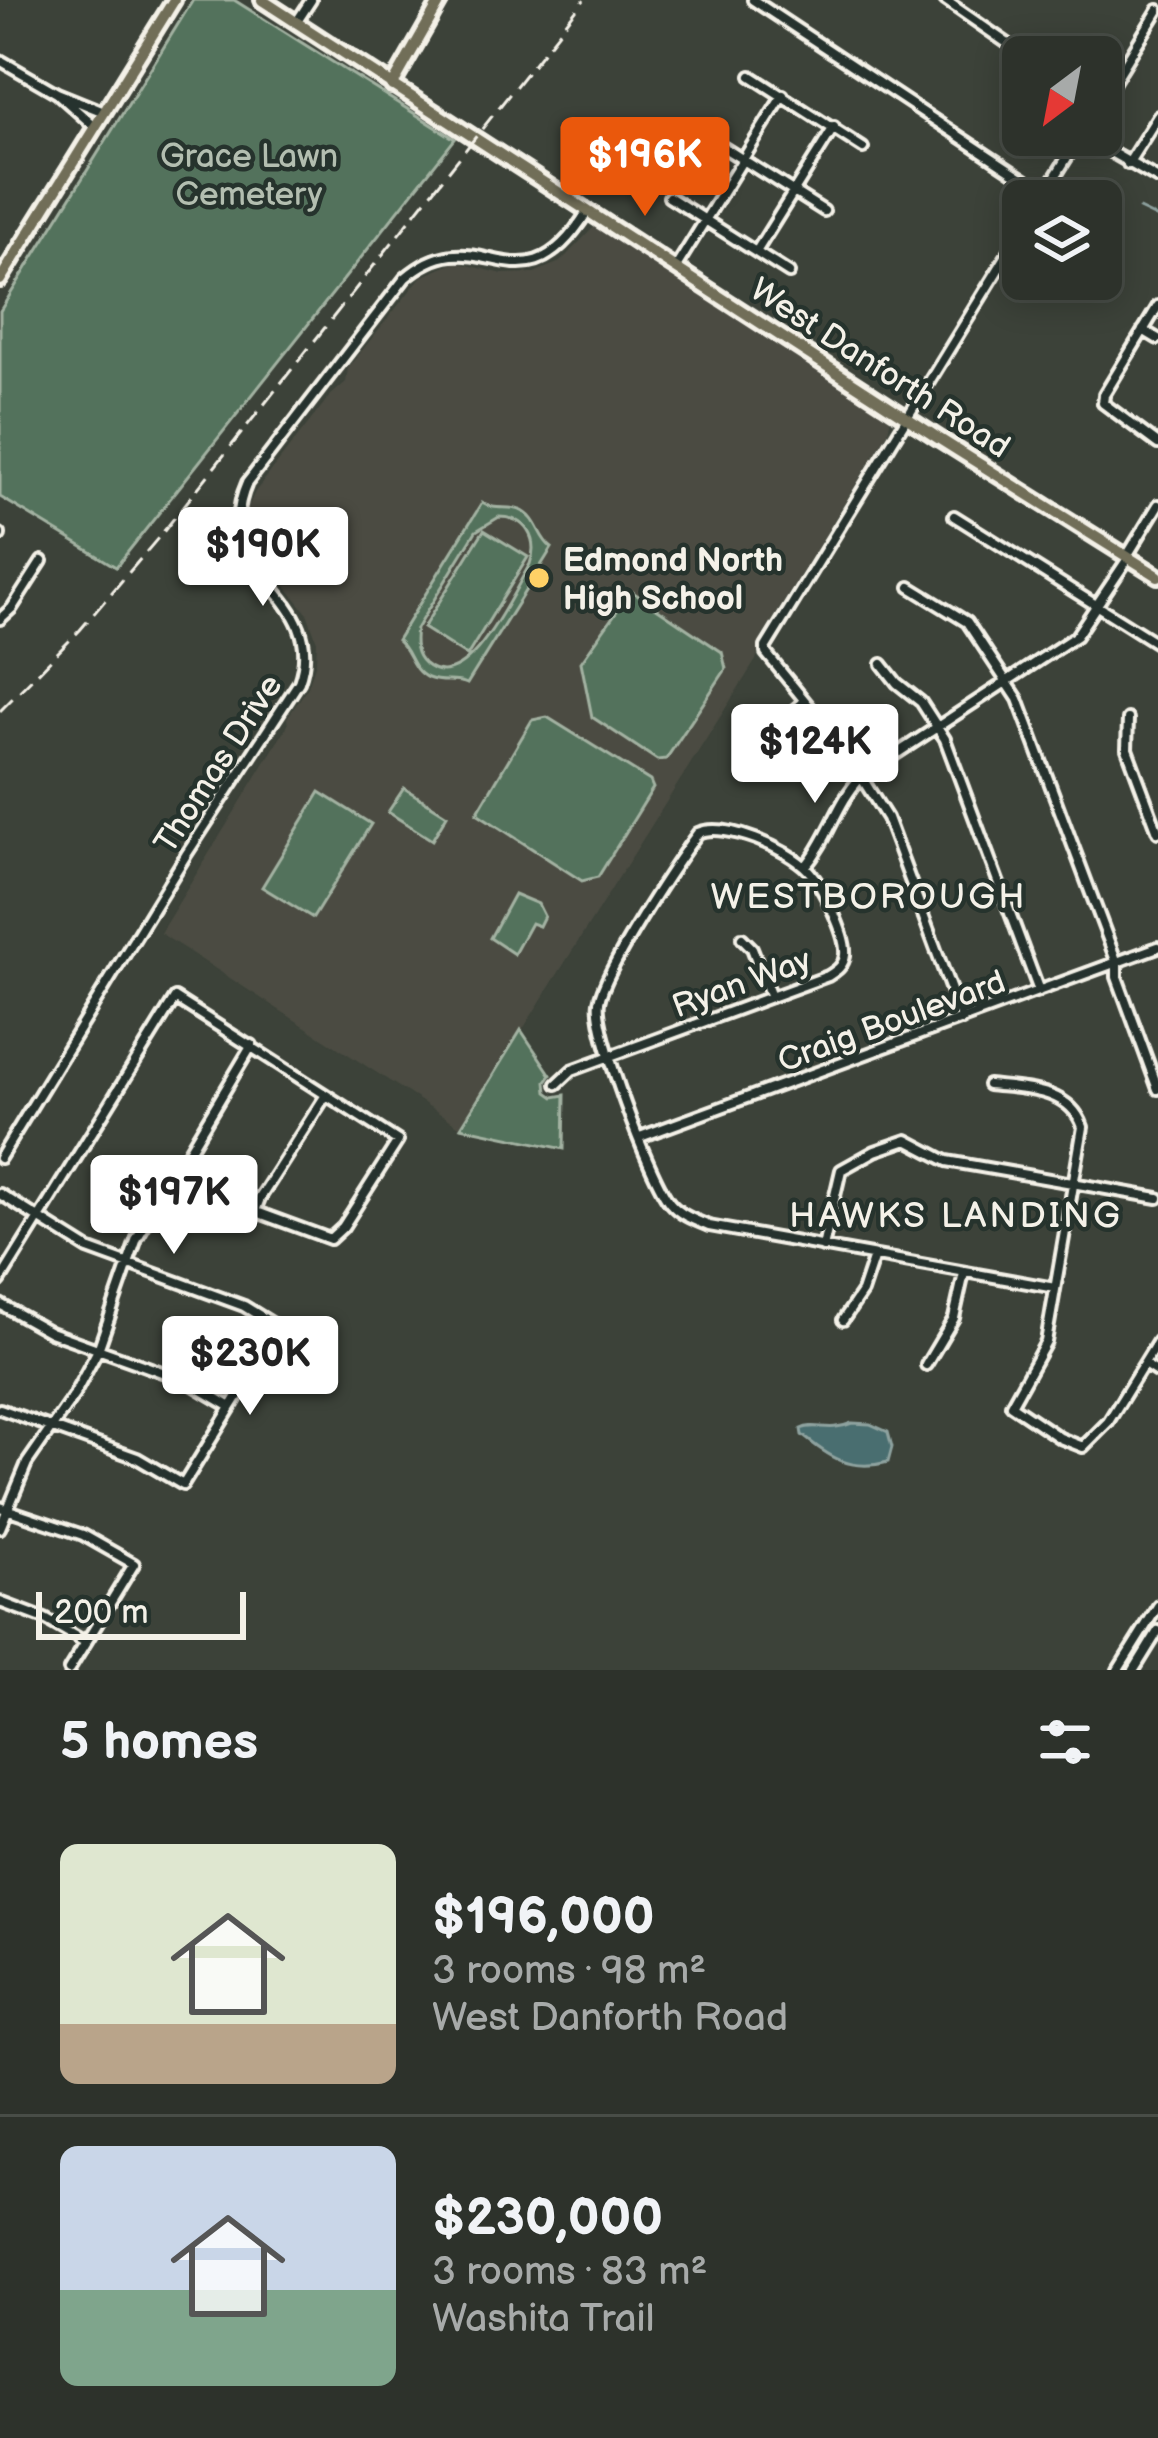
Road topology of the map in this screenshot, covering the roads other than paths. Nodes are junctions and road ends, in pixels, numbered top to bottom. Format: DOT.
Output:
graph roads {
  1 [pos="174,0"];
  2 [pos="262,0"];
  3 [pos="311,0"];
  4 [pos="441,0"];
  5 [pos="753,0"];
  6 [pos="945,0"];
  7 [pos="1158,10"];
  8 [pos="296,23"];
  9 [pos="1002,39"];
  10 [pos="0,60"];
  11 [pos="1122,69"];
  12 [pos="751,76"];
  13 [pos="392,86"];
  14 [pos="57,93"];
  15 [pos="783,95"];
  16 [pos="104,112"];
  17 [pos="1158,116"];
  18 [pos="95,127"];
  19 [pos="834,127"];
  20 [pos="715,142"];
  21 [pos="863,148"];
  22 [pos="1115,156"];
  23 [pos="742,158"];
  24 [pos="1128,164"];
  25 [pos="1158,179"];
  26 [pos="1018,180"];
  27 [pos="793,191"];
  28 [pos="669,197"];
  29 [pos="588,210"];
  30 [pos="824,212"];
  31 [pos="704,221"];
  32 [pos="756,252"];
  33 [pos="1002,262"];
  34 [pos="676,267"];
  35 [pos="789,273"];
  36 [pos="0,280"];
  37 [pos="1158,306"];
  38 [pos="1143,330"];
  39 [pos="1158,339"];
  40 [pos="905,416"];
  41 [pos="1158,444"];
  42 [pos="1158,505"];
  43 [pos="954,516"];
  44 [pos="1128,556"];
  45 [pos="42,561"];
  46 [pos="1158,576"];
  47 [pos="910,587"];
  48 [pos="1099,606"];
  49 [pos="0,620"];
  50 [pos="1158,644"];
  51 [pos="882,664"];
  52 [pos="1007,680"];
  53 [pos="805,701"];
  54 [pos="1129,719"];
  55 [pos="937,727"];
  56 [pos="764,748"];
  57 [pos="861,777"];
  58 [pos="1158,832"];
  59 [pos="805,867"];
  60 [pos="742,938"];
  61 [pos="1158,947"];
  62 [pos="1117,963"];
  63 [pos="1039,991"];
  64 [pos="771,997"];
  65 [pos="962,1020"];
  66 [pos="253,1046"];
  67 [pos="610,1056"];
  68 [pos="556,1084"];
  69 [pos="988,1085"];
  70 [pos="1158,1089"];
  71 [pos="326,1095"];
  72 [pos="640,1137"];
  73 [pos="0,1158"];
  74 [pos="178,1170"];
  75 [pos="1074,1184"];
  76 [pos="0,1194"];
  77 [pos="1158,1198"];
  78 [pos="255,1211"];
  79 [pos="39,1218"];
  80 [pos="823,1247"];
  81 [pos="874,1256"];
  82 [pos="126,1265"];
  83 [pos="964,1273"];
  84 [pos="0,1281"];
  85 [pos="1054,1288"];
  86 [pos="0,1304"];
  87 [pos="843,1320"];
  88 [pos="280,1328"];
  89 [pos="1158,1341"];
  90 [pos="98,1350"];
  91 [pos="325,1356"];
  92 [pos="1144,1364"];
  93 [pos="926,1365"];
  94 [pos="1158,1373"];
  95 [pos="231,1407"];
  96 [pos="0,1409"];
  97 [pos="50,1428"];
  98 [pos="3,1508"];
  99 [pos="0,1528"];
  100 [pos="0,1603"];
  101 [pos="1158,1606"];
  102 [pos="1158,1631"];
  103 [pos="86,1642"];
  104 [pos="69,1670"];
  105 [pos="1118,1670"];
  106 [pos="1134,1670"];
  1 -- 16 [label="main road"];
  2 -- 8 [label="main road, West Danforth Road"];
  3 -- 8 [label="street"];
  4 -- 13 [label="main road"];
  5 -- 26 [label="street"];
  6 -- 9 [label="street"];
  7 -- 11 [label="street"];
  8 -- 13 [label="main road, West Danforth Road"];
  10 -- 14 [label="street"];
  12 -- 15 [label="street"];
  13 -- 29 [label="main road, West Danforth Road"];
  14 -- 16 [label="street"];
  14 -- 18 [label="street"];
  15 -- 19 [label="street"];
  15 -- 23 [label="street"];
  16 -- 18 [label="main road"];
  17 -- 24 [label="street"];
  18 -- 36 [label="main road"];
  19 -- 21 [label="street"];
  19 -- 27 [label="street"];
  20 -- 23 [label="street"];
  22 -- 24 [label="street"];
  23 -- 27 [label="street"];
  23 -- 31 [label="street"];
  24 -- 25 [label="street"];
  27 -- 30 [label="street"];
  27 -- 32 [label="street"];
  28 -- 31 [label="street"];
  29 -- 34 [label="main road, West Danforth Road"];
  29 -- 73 [label="street, Thomas Drive"];
  31 -- 32 [label="street"];
  31 -- 34 [label="street"];
  32 -- 35 [label="street"];
  33 -- 40 [label="street"];
  34 -- 40 [label="main road, West Danforth Road"];
  37 -- 38 [label="street"];
  38 -- 39 [label="street"];
  38 -- 41 [label="street"];
  40 -- 44 [label="main road, West Danforth Road"];
  40 -- 53 [label="street"];
  42 -- 44 [label="street"];
  43 -- 48 [label="street"];
  44 -- 46 [label="main road, West Danforth Road"];
  44 -- 48 [label="street"];
  45 -- 49 [label="street"];
  47 -- 52 [label="street"];
  48 -- 50 [label="street"];
  48 -- 52 [label="street"];
  51 -- 55 [label="street"];
  52 -- 55 [label="street"];
  52 -- 62 [label="street"];
  53 -- 56 [label="street"];
  53 -- 57 [label="street"];
  54 -- 58 [label="street"];
  55 -- 57 [label="street"];
  55 -- 63 [label="street"];
  57 -- 59 [label="street"];
  57 -- 65 [label="street"];
  59 -- 64 [label="street, Ryan Way"];
  59 -- 67 [label="street"];
  60 -- 64 [label="street"];
  61 -- 62 [label="street, Craig Boulevard"];
  62 -- 63 [label="street, Craig Boulevard"];
  62 -- 70 [label="street"];
  63 -- 65 [label="street, Craig Boulevard"];
  64 -- 67 [label="street, Ryan Way"];
  65 -- 72 [label="street, Craig Boulevard"];
  66 -- 71 [label="street"];
  66 -- 74 [label="street"];
  66 -- 79 [label="street"];
  67 -- 68 [label="street, Ryan Way"];
  67 -- 72 [label="street"];
  69 -- 75 [label="street"];
  71 -- 78 [label="street"];
  71 -- 78 [label="street"];
  72 -- 80 [label="street"];
  74 -- 78 [label="street"];
  74 -- 82 [label="street"];
  75 -- 77 [label="street"];
  75 -- 80 [label="street"];
  75 -- 85 [label="street"];
  76 -- 79 [label="street"];
  79 -- 82 [label="street"];
  79 -- 84 [label="street"];
  80 -- 81 [label="street"];
  81 -- 83 [label="street"];
  81 -- 87 [label="street"];
  82 -- 88 [label="street"];
  82 -- 90 [label="street"];
  83 -- 85 [label="street"];
  83 -- 93 [label="street"];
  85 -- 92 [label="street"];
  86 -- 90 [label="street"];
  88 -- 91 [label="street"];
  88 -- 95 [label="street"];
  89 -- 92 [label="street"];
  90 -- 95 [label="street"];
  90 -- 97 [label="street"];
  92 -- 94 [label="street"];
  95 -- 97 [label="street"];
  96 -- 97 [label="street"];
  97 -- 98 [label="street"];
  98 -- 99 [label="street"];
  98 -- 103 [label="street"];
  100 -- 103 [label="street"];
  101 -- 105 [label="street"];
  102 -- 106 [label="street"];
  103 -- 104 [label="street"];
}
